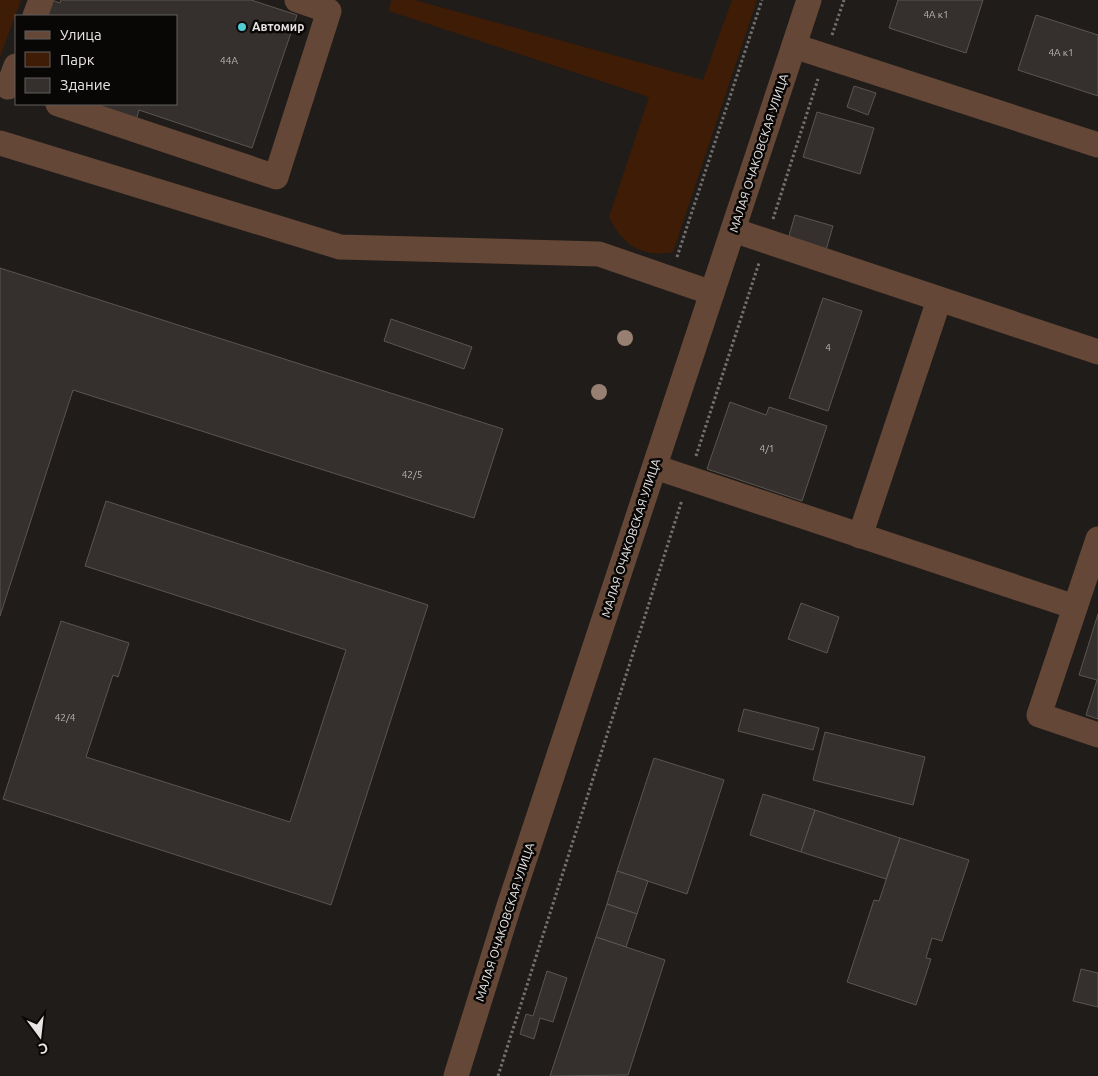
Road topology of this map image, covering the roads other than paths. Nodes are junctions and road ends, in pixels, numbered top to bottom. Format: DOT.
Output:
graph roads {
  1 [pos="41,0"];
  2 [pos="297,0"];
  3 [pos="809,0"];
  4 [pos="35,15"];
  5 [pos="794,46"];
  6 [pos="61,105"];
  7 [pos="0,143"];
  8 [pos="1098,145"];
  9 [pos="733,230"];
  10 [pos="712,293"];
  11 [pos="940,300"];
  12 [pos="1098,352"];
  13 [pos="654,467"];
  14 [pos="860,536"];
  15 [pos="1098,539"];
  16 [pos="1075,607"];
  17 [pos="1098,735"];
  18 [pos="456,1076"];
  1 -- 4 [label="street"];
  2 -- 6 [label="street"];
  3 -- 5 [label="street, МАЛАЯ ОЧАКОВСКАЯ УЛИЦА"];
  5 -- 8 [label="street"];
  5 -- 9 [label="street, МАЛАЯ ОЧАКОВСКАЯ УЛИЦА"];
  7 -- 10 [label="street"];
  9 -- 10 [label="street, МАЛАЯ ОЧАКОВСКАЯ УЛИЦА"];
  9 -- 11 [label="street"];
  10 -- 13 [label="street, МАЛАЯ ОЧАКОВСКАЯ УЛИЦА"];
  11 -- 12 [label="street"];
  11 -- 14 [label="street"];
  13 -- 14 [label="street"];
  13 -- 18 [label="street, МАЛАЯ ОЧАКОВСКАЯ УЛИЦА"];
  14 -- 16 [label="street"];
  15 -- 16 [label="street"];
  16 -- 17 [label="street"];
}
